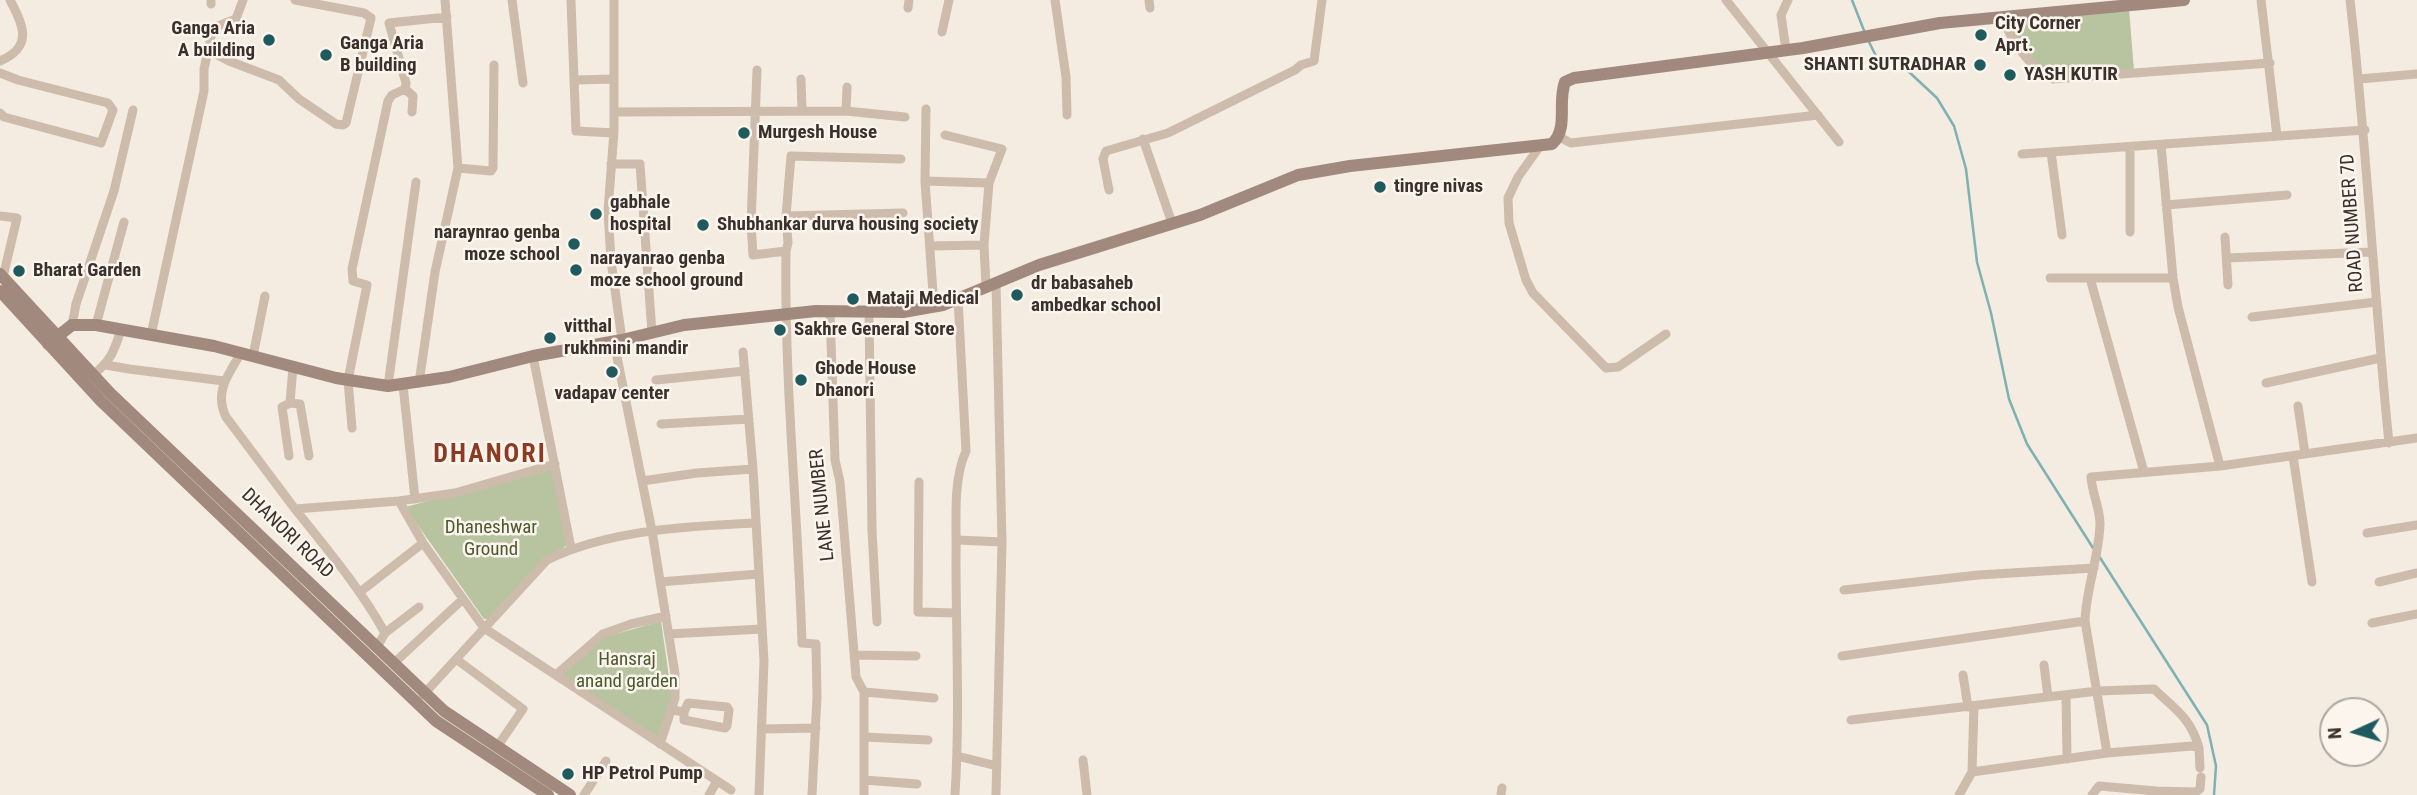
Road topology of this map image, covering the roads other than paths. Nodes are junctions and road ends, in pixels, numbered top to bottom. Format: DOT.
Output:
graph roads {
  1 [pos="10,0"];
  2 [pos="243,0"];
  3 [pos="295,0"];
  4 [pos="445,0"];
  5 [pos="512,0"];
  6 [pos="614,0"];
  7 [pos="949,0"];
  8 [pos="1055,0"];
  9 [pos="1322,0"];
  10 [pos="1726,0"];
  11 [pos="1788,0"];
  12 [pos="2184,0"];
  13 [pos="2261,0"];
  14 [pos="2350,0"];
  15 [pos="307,1"];
  16 [pos="571,1"];
  17 [pos="329,3"];
  18 [pos="2119,3"];
  19 [pos="447,17"];
  20 [pos="2004,17"];
  21 [pos="942,32"];
  22 [pos="208,50"];
  23 [pos="1786,50"];
  24 [pos="1769,52"];
  25 [pos="0,61"];
  26 [pos="2270,63"];
  27 [pos="494,65"];
  28 [pos="757,70"];
  29 [pos="0,73"];
  30 [pos="2417,74"];
  31 [pos="614,79"];
  32 [pos="801,79"];
  33 [pos="2359,79"];
  34 [pos="576,80"];
  35 [pos="523,83"];
  36 [pos="847,87"];
  37 [pos="405,89"];
  38 [pos="926,109"];
  39 [pos="133,110"];
  40 [pos="757,110"];
  41 [pos="802,110"];
  42 [pos="412,111"];
  43 [pos="846,111"];
  44 [pos="614,112"];
  45 [pos="1067,115"];
  46 [pos="1818,115"];
  47 [pos="1,116"];
  48 [pos="905,117"];
  49 [pos="2365,130"];
  50 [pos="614,133"];
  51 [pos="946,135"];
  52 [pos="2277,136"];
  53 [pos="1559,137"];
  54 [pos="1143,139"];
  55 [pos="1839,142"];
  56 [pos="2161,145"];
  57 [pos="1540,146"];
  58 [pos="2130,147"];
  59 [pos="2051,152"];
  60 [pos="2022,154"];
  61 [pos="901,159"];
  62 [pos="611,163"];
  63 [pos="458,168"];
  64 [pos="925,181"];
  65 [pos="416,182"];
  66 [pos="989,183"];
  67 [pos="1109,190"];
  68 [pos="2287,195"];
  69 [pos="2166,205"];
  70 [pos="903,213"];
  71 [pos="0,216"];
  72 [pos="786,216"];
  73 [pos="124,222"];
  74 [pos="1172,223"];
  75 [pos="2130,232"];
  76 [pos="2062,235"];
  77 [pos="2225,237"];
  78 [pos="984,245"];
  79 [pos="930,246"];
  80 [pos="786,251"];
  81 [pos="2372,253"];
  82 [pos="2227,258"];
  83 [pos="648,259"];
  84 [pos="611,261"];
  85 [pos="2,275"];
  86 [pos="2050,278"];
  87 [pos="2090,278"];
  88 [pos="2173,278"];
  89 [pos="991,285"];
  90 [pos="2228,285"];
  91 [pos="0,291"];
  92 [pos="265,296"];
  93 [pos="958,298"];
  94 [pos="2376,302"];
  95 [pos="934,307"];
  96 [pos="24,308"];
  97 [pos="830,311"];
  98 [pos="869,312"];
  99 [pos="785,313"];
  100 [pos="2252,317"];
  101 [pos="72,325"];
  102 [pos="96,325"];
  103 [pos="121,330"];
  104 [pos="652,333"];
  105 [pos="1666,334"];
  106 [pos="151,335"];
  107 [pos="53,340"];
  108 [pos="618,341"];
  109 [pos="743,352"];
  110 [pos="247,355"];
  111 [pos="533,356"];
  112 [pos="2380,358"];
  113 [pos="106,365"];
  114 [pos="293,367"];
  115 [pos="745,371"];
  116 [pos="93,375"];
  117 [pos="348,380"];
  118 [pos="656,380"];
  119 [pos="224,381"];
  120 [pos="419,383"];
  121 [pos="2266,383"];
  122 [pos="403,385"];
  123 [pos="388,386"];
  124 [pos="290,403"];
  125 [pos="2298,406"];
  126 [pos="749,419"];
  127 [pos="661,424"];
  128 [pos="352,428"];
  129 [pos="2417,438"];
  130 [pos="2389,443"];
  131 [pos="2305,454"];
  132 [pos="289,456"];
  133 [pos="309,456"];
  134 [pos="2293,456"];
  135 [pos="555,464"];
  136 [pos="2220,466"];
  137 [pos="753,469"];
  138 [pos="2144,472"];
  139 [pos="642,481"];
  140 [pos="919,482"];
  141 [pos="415,499"];
  142 [pos="399,501"];
  143 [pos="295,509"];
  144 [pos="756,523"];
  145 [pos="2417,525"];
  146 [pos="652,531"];
  147 [pos="2367,533"];
  148 [pos="957,540"];
  149 [pos="1002,542"];
  150 [pos="423,543"];
  151 [pos="572,548"];
  152 [pos="284,567"];
  153 [pos="2094,567"];
  154 [pos="2417,573"];
  155 [pos="758,574"];
  156 [pos="660,582"];
  157 [pos="2312,582"];
  158 [pos="2379,582"];
  159 [pos="1844,590"];
  160 [pos="360,592"];
  161 [pos="463,599"];
  162 [pos="419,607"];
  163 [pos="956,613"];
  164 [pos="2417,614"];
  165 [pos="666,616"];
  166 [pos="2085,621"];
  167 [pos="877,622"];
  168 [pos="2372,623"];
  169 [pos="484,628"];
  170 [pos="762,629"];
  171 [pos="385,633"];
  172 [pos="669,634"];
  173 [pos="377,647"];
  174 [pos="855,656"];
  175 [pos="916,656"];
  176 [pos="1842,656"];
  177 [pos="456,659"];
  178 [pos="394,663"];
  179 [pos="2044,665"];
  180 [pos="556,675"];
  181 [pos="1964,676"];
  182 [pos="2098,691"];
  183 [pos="864,692"];
  184 [pos="2066,695"];
  185 [pos="2048,697"];
  186 [pos="420,698"];
  187 [pos="934,698"];
  188 [pos="1971,707"];
  189 [pos="672,710"];
  190 [pos="684,712"];
  191 [pos="1850,720"];
  192 [pos="762,729"];
  193 [pos="816,729"];
  194 [pos="864,737"];
  195 [pos="929,740"];
  196 [pos="660,744"];
  197 [pos="497,747"];
  198 [pos="2199,748"];
  199 [pos="2107,753"];
  200 [pos="957,756"];
  201 [pos="2067,759"];
  202 [pos="1083,760"];
  203 [pos="606,761"];
  204 [pos="997,766"];
  205 [pos="1972,772"];
  206 [pos="864,780"];
  207 [pos="717,781"];
  208 [pos="917,784"];
  209 [pos="731,790"];
  210 [pos="2155,793"];
  211 [pos="548,795"];
  212 [pos="570,795"];
  213 [pos="584,795"];
  214 [pos="709,795"];
  215 [pos="759,795"];
  216 [pos="812,795"];
  217 [pos="864,795"];
  218 [pos="955,795"];
  219 [pos="996,795"];
  220 [pos="1087,795"];
  221 [pos="1959,795"];
  222 [pos="2092,795"];
  1 -- 25 [label="street"];
  2 -- 22 [label="street"];
  3 -- 15 [label="street"];
  4 -- 19 [label="street"];
  5 -- 35 [label="street"];
  6 -- 31 [label="street"];
  7 -- 21 [label="street"];
  8 -- 45 [label="street"];
  9 -- 54 [label="street"];
  10 -- 24 [label="street"];
  11 -- 23 [label="street"];
  12 -- 18 [label="street"];
  13 -- 26 [label="street"];
  14 -- 33 [label="street, ROAD NUMBER 7D"];
  15 -- 17 [label="street"];
  16 -- 34 [label="street"];
  17 -- 22 [label="street"];
  18 -- 20 [label="street"];
  19 -- 37 [label="street"];
  19 -- 63 [label="street"];
  20 -- 23 [label="street"];
  20 -- 26 [label="street"];
  22 -- 106 [label="street"];
  23 -- 24 [label="street"];
  24 -- 46 [label="street"];
  24 -- 53 [label="street"];
  26 -- 52 [label="street"];
  27 -- 63 [label="street"];
  28 -- 40 [label="street"];
  29 -- 47 [label="street"];
  30 -- 33 [label="street"];
  31 -- 34 [label="street"];
  31 -- 44 [label="street"];
  32 -- 41 [label="street"];
  33 -- 49 [label="street, ROAD NUMBER 7D"];
  34 -- 50 [label="street"];
  36 -- 43 [label="street"];
  37 -- 42 [label="street"];
  37 -- 117 [label="street"];
  38 -- 64 [label="street"];
  39 -- 101 [label="street"];
  40 -- 41 [label="street"];
  40 -- 44 [label="street"];
  40 -- 80 [label="street"];
  41 -- 43 [label="street"];
  43 -- 48 [label="street"];
  44 -- 50 [label="street"];
  46 -- 53 [label="street"];
  46 -- 55 [label="street"];
  49 -- 52 [label="street"];
  49 -- 81 [label="street, ROAD NUMBER 7D"];
  50 -- 62 [label="street"];
  51 -- 66 [label="street"];
  52 -- 56 [label="street"];
  53 -- 57 [label="street"];
  54 -- 67 [label="street"];
  54 -- 74 [label="street"];
  56 -- 58 [label="street"];
  56 -- 69 [label="street"];
  57 -- 74 [label="street"];
  57 -- 105 [label="street"];
  58 -- 59 [label="street"];
  58 -- 75 [label="street"];
  59 -- 60 [label="street"];
  59 -- 76 [label="street"];
  61 -- 72 [label="street"];
  62 -- 83 [label="street"];
  62 -- 84 [label="street"];
  63 -- 120 [label="street"];
  64 -- 66 [label="street"];
  64 -- 79 [label="street"];
  65 -- 123 [label="street"];
  66 -- 78 [label="street"];
  68 -- 69 [label="street"];
  69 -- 88 [label="street"];
  70 -- 72 [label="street"];
  71 -- 85 [label="street"];
  72 -- 80 [label="street"];
  73 -- 102 [label="street"];
  74 -- 89 [label="street"];
  77 -- 82 [label="street"];
  78 -- 79 [label="street"];
  78 -- 89 [label="street"];
  79 -- 95 [label="street"];
  80 -- 99 [label="street"];
  81 -- 82 [label="street"];
  81 -- 94 [label="street, ROAD NUMBER 7D"];
  82 -- 90 [label="street"];
  83 -- 84 [label="street"];
  83 -- 104 [label="street"];
  84 -- 108 [label="street"];
  85 -- 96 [label="street, DHANORI ROAD"];
  86 -- 87 [label="street"];
  87 -- 88 [label="street"];
  87 -- 138 [label="street"];
  88 -- 136 [label="street"];
  89 -- 93 [label="street"];
  89 -- 149 [label="street"];
  91 -- 96 [label="street, DHANORI ROAD"];
  92 -- 110 [label="street"];
  93 -- 95 [label="street"];
  93 -- 148 [label="street"];
  94 -- 100 [label="street"];
  94 -- 112 [label="street, ROAD NUMBER 7D"];
  95 -- 98 [label="street"];
  96 -- 107 [label="street, DHANORI ROAD"];
  97 -- 98 [label="street"];
  97 -- 99 [label="street"];
  97 -- 174 [label="street, LANE NUMBER"];
  98 -- 167 [label="street"];
  99 -- 104 [label="street"];
  99 -- 193 [label="street"];
  101 -- 102 [label="street"];
  101 -- 107 [label="street"];
  102 -- 103 [label="street"];
  103 -- 106 [label="street"];
  103 -- 113 [label="street"];
  104 -- 108 [label="street"];
  106 -- 110 [label="street"];
  107 -- 116 [label="street, DHANORI ROAD"];
  107 -- 152 [label="street, DHANORI ROAD"];
  108 -- 111 [label="street"];
  108 -- 139 [label="street"];
  109 -- 115 [label="street"];
  110 -- 114 [label="street"];
  110 -- 119 [label="street"];
  111 -- 120 [label="street"];
  111 -- 135 [label="street"];
  112 -- 121 [label="street"];
  112 -- 130 [label="street, ROAD NUMBER 7D"];
  113 -- 116 [label="street"];
  113 -- 119 [label="street"];
  114 -- 117 [label="street"];
  114 -- 124 [label="street"];
  115 -- 118 [label="street"];
  115 -- 126 [label="street"];
  116 -- 152 [label="street, DHANORI ROAD"];
  117 -- 123 [label="street"];
  117 -- 128 [label="street"];
  119 -- 143 [label="street"];
  120 -- 122 [label="street"];
  122 -- 123 [label="street"];
  122 -- 141 [label="street"];
  124 -- 132 [label="street"];
  124 -- 133 [label="street"];
  125 -- 131 [label="street"];
  126 -- 127 [label="street"];
  126 -- 137 [label="street"];
  129 -- 130 [label="street"];
  130 -- 131 [label="street"];
  131 -- 134 [label="street"];
  134 -- 136 [label="street"];
  134 -- 157 [label="street"];
  135 -- 141 [label="street"];
  135 -- 151 [label="street"];
  136 -- 138 [label="street"];
  137 -- 139 [label="street"];
  137 -- 144 [label="street"];
  138 -- 153 [label="street"];
  139 -- 146 [label="street"];
  140 -- 163 [label="street"];
  141 -- 142 [label="street"];
  142 -- 143 [label="street"];
  142 -- 150 [label="street"];
  143 -- 160 [label="street"];
  144 -- 146 [label="street"];
  144 -- 155 [label="street"];
  145 -- 147 [label="street"];
  146 -- 151 [label="street"];
  146 -- 156 [label="street"];
  148 -- 149 [label="street"];
  148 -- 163 [label="street"];
  149 -- 204 [label="street"];
  150 -- 160 [label="street"];
  150 -- 161 [label="street"];
  151 -- 169 [label="street"];
  152 -- 173 [label="street, DHANORI ROAD"];
  152 -- 186 [label="street, DHANORI ROAD"];
  153 -- 159 [label="street"];
  153 -- 166 [label="street"];
  154 -- 158 [label="street"];
  155 -- 156 [label="street"];
  155 -- 170 [label="street"];
  156 -- 165 [label="street"];
  160 -- 171 [label="street"];
  161 -- 169 [label="street"];
  161 -- 178 [label="street"];
  162 -- 171 [label="street"];
  163 -- 200 [label="street"];
  164 -- 168 [label="street"];
  165 -- 172 [label="street"];
  165 -- 180 [label="street"];
  166 -- 176 [label="street"];
  166 -- 182 [label="street"];
  169 -- 177 [label="street"];
  169 -- 180 [label="street"];
  170 -- 172 [label="street"];
  170 -- 192 [label="street"];
  171 -- 173 [label="street"];
  172 -- 189 [label="street"];
  173 -- 178 [label="street, DHANORI ROAD"];
  174 -- 175 [label="street"];
  174 -- 183 [label="street, LANE NUMBER"];
  177 -- 186 [label="street"];
  177 -- 197 [label="street"];
  178 -- 186 [label="street, DHANORI ROAD"];
  179 -- 185 [label="street"];
  180 -- 196 [label="street"];
  181 -- 188 [label="street"];
  182 -- 184 [label="street"];
  182 -- 198 [label="street"];
  182 -- 199 [label="street"];
  183 -- 187 [label="street"];
  183 -- 194 [label="street, LANE NUMBER"];
  184 -- 185 [label="street"];
  184 -- 201 [label="street"];
  185 -- 188 [label="street"];
  186 -- 197 [label="street, DHANORI ROAD"];
  186 -- 211 [label="street, DHANORI ROAD"];
  188 -- 191 [label="street"];
  188 -- 205 [label="street"];
  189 -- 190 [label="street"];
  189 -- 196 [label="street"];
  190 -- 190 [label="street"];
  192 -- 193 [label="street"];
  192 -- 215 [label="street"];
  193 -- 216 [label="street"];
  194 -- 195 [label="street"];
  194 -- 206 [label="street, LANE NUMBER"];
  196 -- 207 [label="street"];
  197 -- 212 [label="street, DHANORI ROAD"];
  198 -- 199 [label="street"];
  198 -- 210 [label="street"];
  199 -- 201 [label="street"];
  200 -- 204 [label="street"];
  200 -- 218 [label="street"];
  201 -- 205 [label="street"];
  202 -- 220 [label="street"];
  203 -- 213 [label="street"];
  204 -- 219 [label="street"];
  205 -- 221 [label="street"];
  206 -- 208 [label="street"];
  206 -- 217 [label="street, LANE NUMBER"];
  207 -- 209 [label="street"];
  207 -- 214 [label="street"];
  210 -- 222 [label="street"];
}
